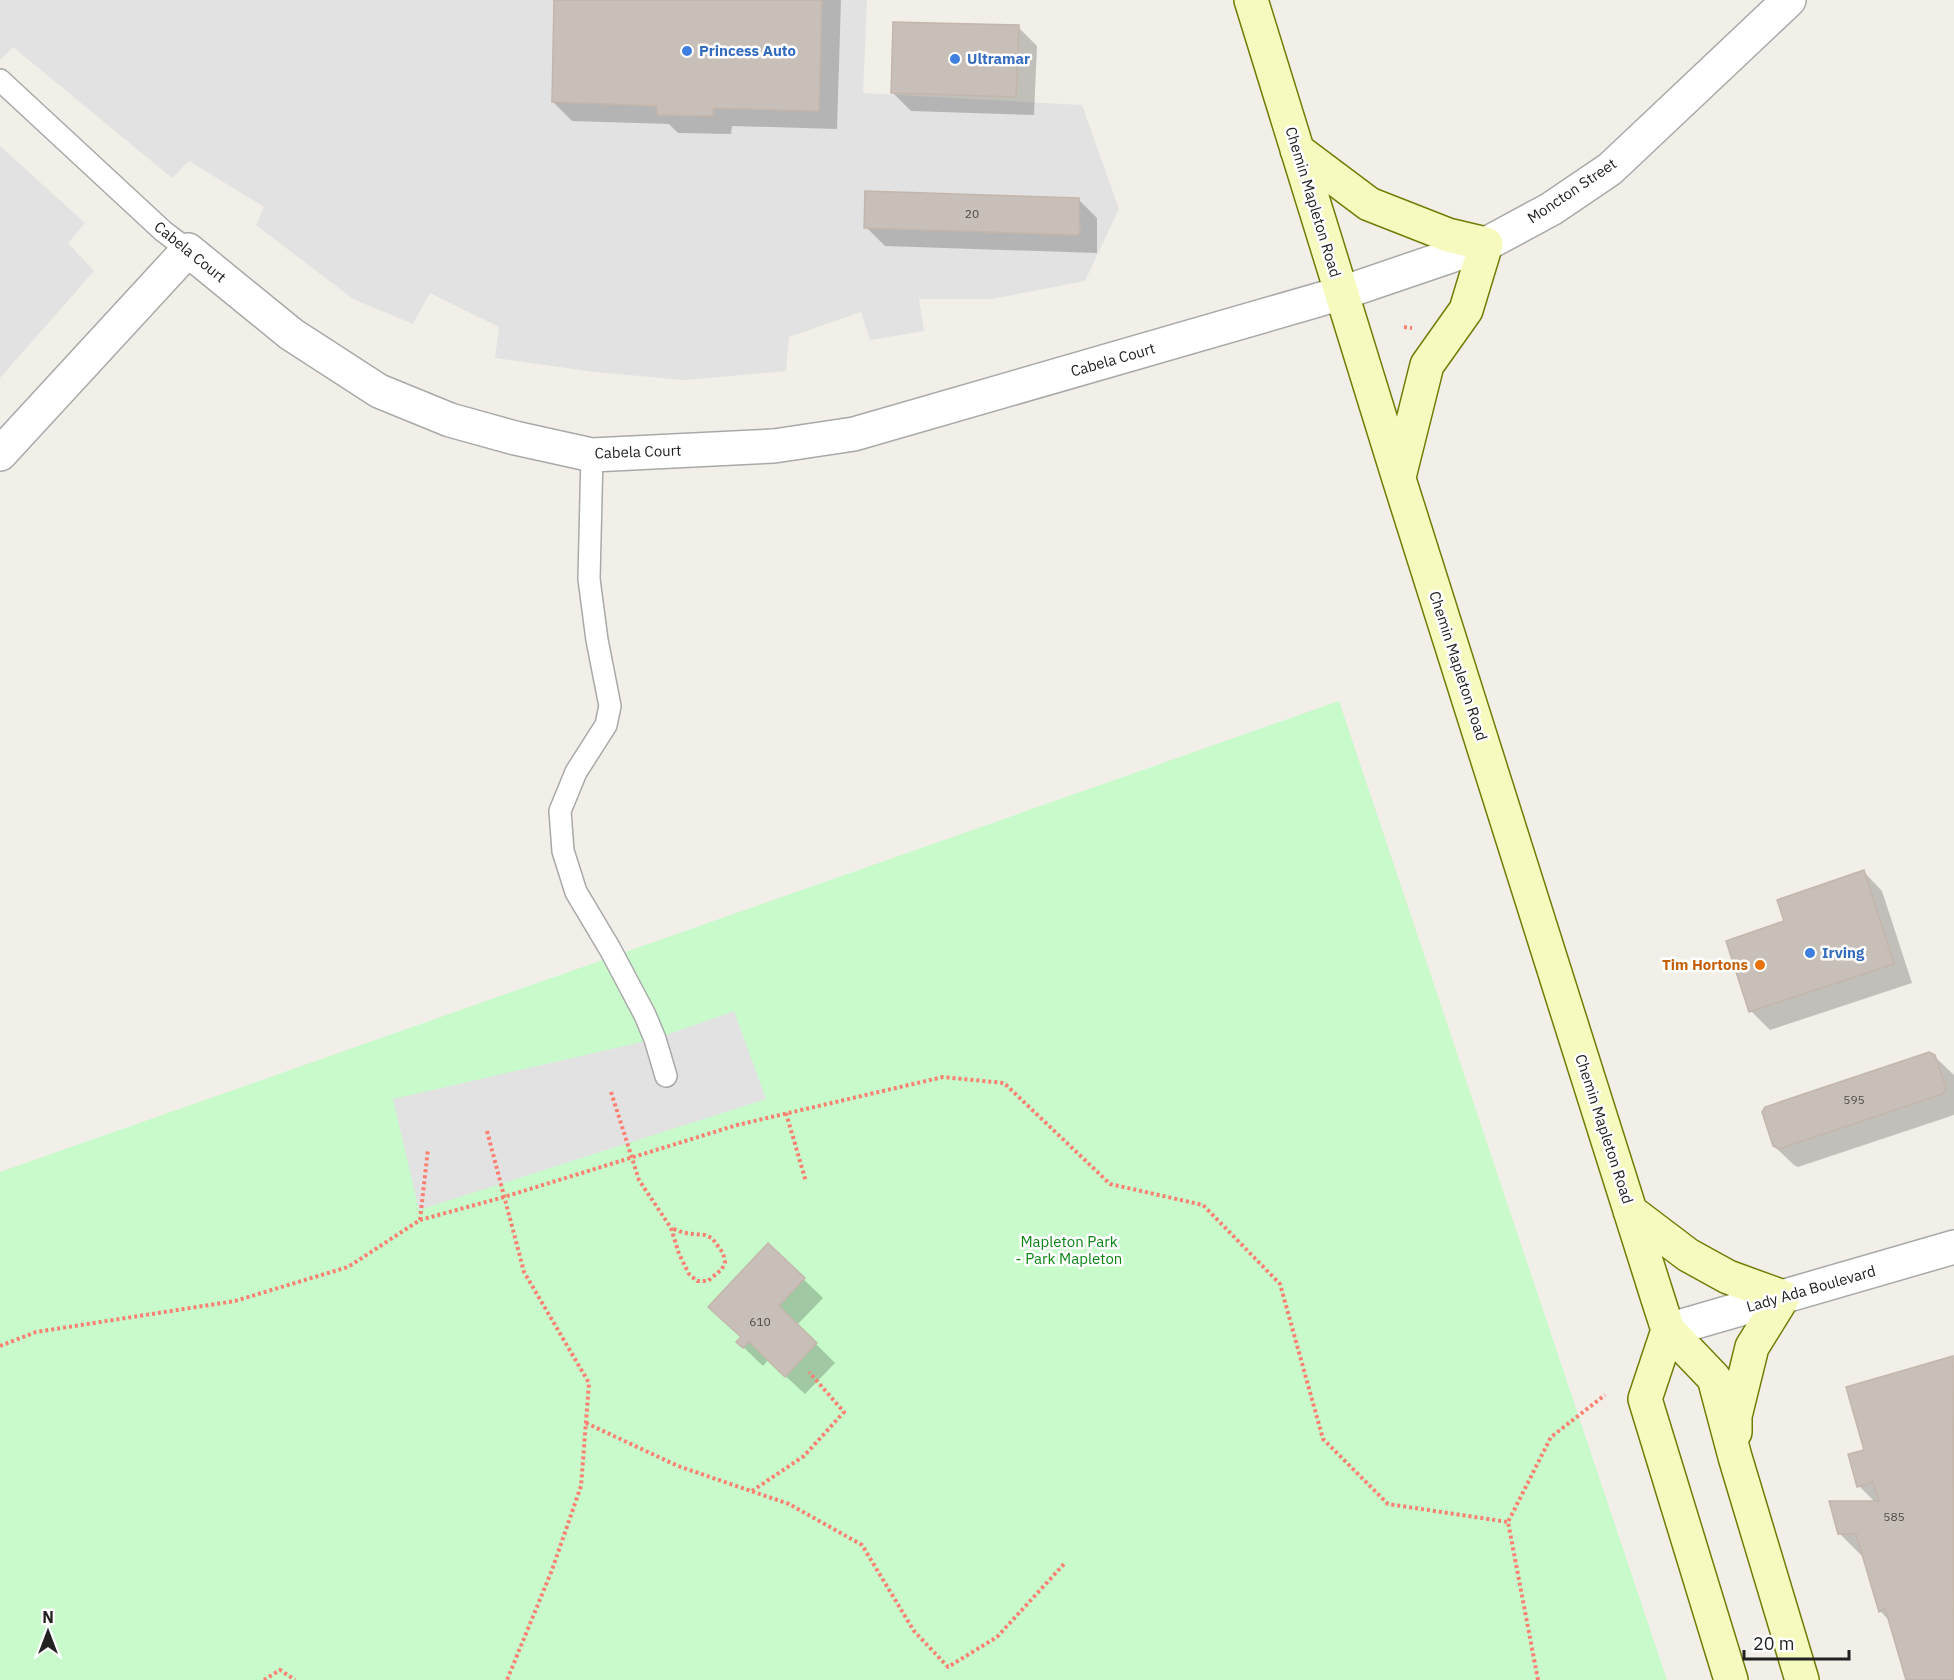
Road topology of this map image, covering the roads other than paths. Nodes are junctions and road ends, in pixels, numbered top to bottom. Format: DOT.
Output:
graph roads {
  1 [pos="1251,0"];
  2 [pos="1789,0"];
  3 [pos="0,80"];
  4 [pos="1297,150"];
  5 [pos="1486,244"];
  6 [pos="188,250"];
  7 [pos="1342,293"];
  8 [pos="0,454"];
  9 [pos="592,455"];
  10 [pos="1399,479"];
  11 [pos="666,1076"];
  12 [pos="1630,1211"];
  13 [pos="1954,1247"];
  14 [pos="1783,1297"];
  15 [pos="1668,1330"];
  16 [pos="1735,1457"];
  17 [pos="1731,1680"];
  18 [pos="1802,1680"];
  1 -- 4 [label="main road, Chemin Mapleton Road"];
  2 -- 5 [label="street, Moncton Street"];
  3 -- 6 [label="lane, Cabela Court"];
  4 -- 5 [label="main road"];
  4 -- 7 [label="main road, Chemin Mapleton Road"];
  5 -- 7 [label="street, Moncton Street"];
  5 -- 10 [label="main road"];
  6 -- 8 [label="street"];
  6 -- 9 [label="street, Cabela Court"];
  7 -- 9 [label="street, Cabela Court"];
  7 -- 10 [label="main road, Chemin Mapleton Road"];
  9 -- 11 [label="lane"];
  10 -- 12 [label="main road, Chemin Mapleton Road"];
  12 -- 14 [label="main road"];
  12 -- 15 [label="main road, Chemin Mapleton Road"];
  13 -- 14 [label="street, Lady Ada Boulevard"];
  14 -- 15 [label="street, Lady Ada Boulevard"];
  14 -- 16 [label="main road"];
  15 -- 16 [label="main road, Chemin Mapleton Road"];
  15 -- 17 [label="main road"];
  16 -- 18 [label="main road, Chemin Mapleton Road"];
}
